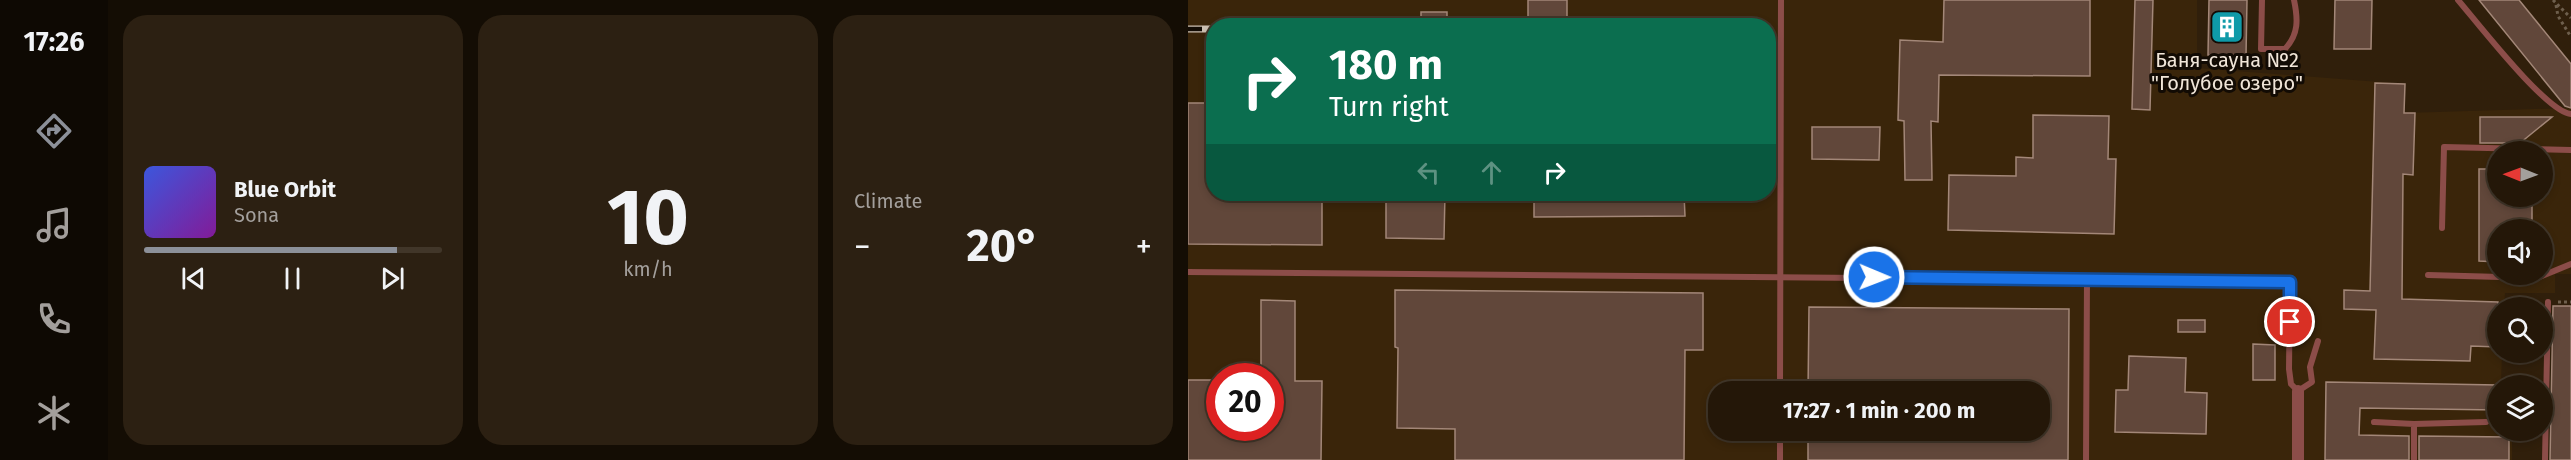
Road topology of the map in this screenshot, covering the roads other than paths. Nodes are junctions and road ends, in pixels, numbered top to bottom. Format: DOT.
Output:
graph roads {
  1 [pos="1781,0"];
  2 [pos="2262,0"];
  3 [pos="2294,0"];
  4 [pos="2458,0"];
  5 [pos="2571,114"];
  6 [pos="2571,150"];
  7 [pos="2442,228"];
  8 [pos="2571,264"];
  9 [pos="1188,272"];
  10 [pos="2428,274"];
  11 [pos="1779,276"];
  12 [pos="2087,280"];
  13 [pos="2318,340"];
  14 [pos="2547,363"];
  15 [pos="1780,381"];
  16 [pos="2298,391"];
  17 [pos="2374,422"];
  18 [pos="2486,422"];
  19 [pos="2414,424"];
  20 [pos="1780,441"];
  21 [pos="1780,460"];
  22 [pos="2086,460"];
  23 [pos="2298,460"];
  24 [pos="2414,460"];
  25 [pos="2545,460"];
  1 -- 11 [label="lane"];
  2 -- 3 [label="lane"];
  4 -- 5 [label="lane"];
  6 -- 7 [label="lane"];
  8 -- 10 [label="lane"];
  9 -- 11 [label="lane"];
  11 -- 12 [label="lane"];
  11 -- 15 [label="lane"];
  12 -- 16 [label="lane"];
  12 -- 22 [label="lane"];
  13 -- 16 [label="lane"];
  14 -- 25 [label="lane"];
  16 -- 23 [label="street"];
  17 -- 19 [label="lane"];
  18 -- 19 [label="lane"];
  19 -- 24 [label="lane"];
  20 -- 21 [label="lane"];
}
